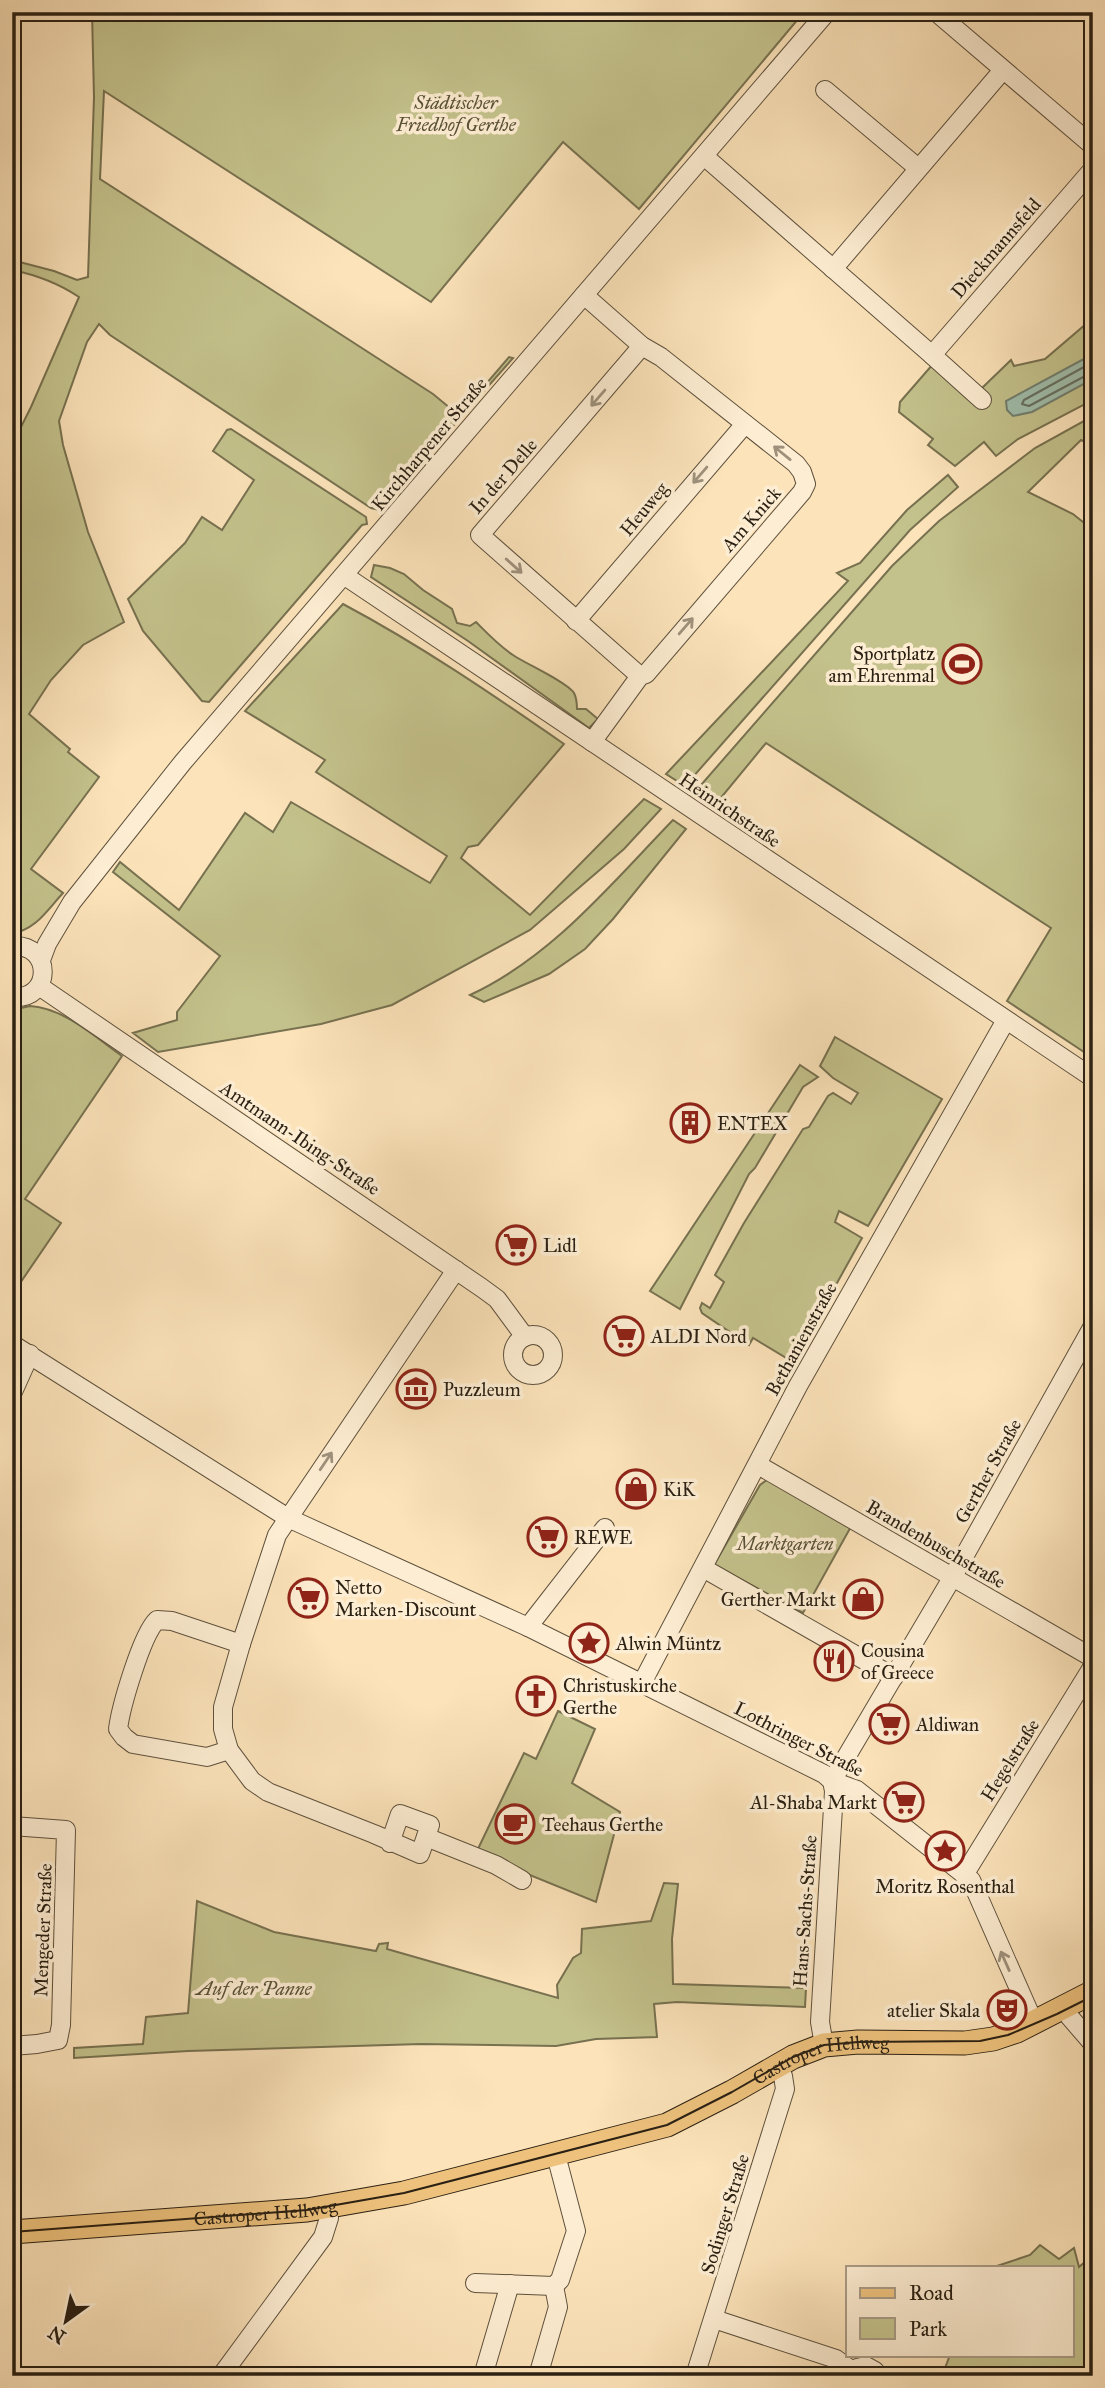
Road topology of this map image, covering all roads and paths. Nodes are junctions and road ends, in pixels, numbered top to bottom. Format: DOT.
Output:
graph roads {
  1 [pos="827,12"];
  2 [pos="936,12"];
  3 [pos="1003,70"];
  4 [pos="825,90"];
  5 [pos="1093,146"];
  6 [pos="704,156"];
  7 [pos="918,168"];
  8 [pos="1093,169"];
  9 [pos="833,269"];
  10 [pos="584,295"];
  11 [pos="642,346"];
  12 [pos="932,355"];
  13 [pos="982,400"];
  14 [pos="745,424"];
  15 [pos="345,576"];
  16 [pos="576,621"];
  17 [pos="640,676"];
  18 [pos="592,742"];
  19 [pos="68,907"];
  20 [pos="16,946"];
  21 [pos="41,960"];
  22 [pos="39,986"];
  23 [pos="13,998"];
  24 [pos="1006,1020"];
  25 [pos="1093,1078"];
  26 [pos="456,1270"];
  27 [pos="1093,1326"];
  28 [pos="525,1337"];
  29 [pos="12,1344"];
  30 [pos="30,1354"];
  31 [pos="12,1394"];
  32 [pos="758,1465"];
  33 [pos="288,1518"];
  34 [pos="604,1528"];
  35 [pos="703,1568"];
  36 [pos="951,1578"];
  37 [pos="528,1627"];
  38 [pos="241,1644"];
  39 [pos="1093,1658"];
  40 [pos="1093,1666"];
  41 [pos="894,1677"];
  42 [pos="642,1683"];
  43 [pos="229,1750"];
  44 [pos="832,1781"];
  45 [pos="12,1826"];
  46 [pos="426,1837"];
  47 [pos="390,1843"];
  48 [pos="964,1875"];
  49 [pos="522,1880"];
  50 [pos="1093,1992"];
  51 [pos="1062,2008"];
  52 [pos="1034,2023"];
  53 [pos="1093,2044"];
  54 [pos="824,2045"];
  55 [pos="12,2046"];
  56 [pos="776,2066"];
  57 [pos="556,2155"];
  58 [pos="328,2208"];
  59 [pos="12,2232"];
  60 [pos="475,2283"];
  61 [pos="510,2284"];
  62 [pos="554,2286"];
  63 [pos="713,2319"];
  64 [pos="854,2374"];
  65 [pos="221,2376"];
  66 [pos="483,2376"];
  67 [pos="538,2376"];
  68 [pos="695,2376"];
  69 [pos="877,2376"];
  1 -- 6 [label="street, Kirchharpener Straße"];
  2 -- 3 [label="street"];
  3 -- 5 [label="street"];
  3 -- 7 [label="street"];
  4 -- 7 [label="street"];
  6 -- 9 [label="street"];
  6 -- 10 [label="street, Kirchharpener Straße"];
  7 -- 9 [label="street"];
  8 -- 12 [label="street, Dieckmannsfeld"];
  9 -- 12 [label="street"];
  10 -- 11 [label="street, Am Knick"];
  10 -- 15 [label="street, Kirchharpener Straße"];
  11 -- 14 [label="street, Am Knick"];
  11 -- 16 [label="street, In der Delle, one-way"];
  12 -- 13 [label="street"];
  14 -- 16 [label="street, Heuweg, one-way"];
  17 -- 14 [label="street, Am Knick, one-way"];
  15 -- 18 [label="street, Heinrichstraße"];
  15 -- 19 [label="street, Kirchharpener Straße"];
  16 -- 17 [label="street, In der Delle"];
  17 -- 18 [label="street, Am Knick"];
  18 -- 24 [label="street, Heinrichstraße"];
  19 -- 20 [label="street, Kirchharpener Straße"];
  19 -- 21 [label="street, Kirchharpener Straße"];
  20 -- 21 [label="street"];
  21 -- 22 [label="street"];
  22 -- 23 [label="street"];
  22 -- 26 [label="street, Amtmann-Ibing-Straße"];
  24 -- 25 [label="street, Heinrichstraße"];
  24 -- 32 [label="street, Bethanienstraße"];
  26 -- 28 [label="street, Amtmann-Ibing-Straße"];
  33 -- 26 [label="street, one-way"];
  27 -- 36 [label="street, Gerther Straße"];
  29 -- 30 [label="street, Lothringer Straße"];
  30 -- 31 [label="street"];
  30 -- 33 [label="street, Lothringer Straße"];
  32 -- 35 [label="street, Bethanienstraße"];
  32 -- 36 [label="street, Brandenbuschstraße"];
  33 -- 37 [label="street, Lothringer Straße"];
  33 -- 38 [label="street"];
  34 -- 37 [label="street"];
  35 -- 41 [label="street"];
  35 -- 42 [label="street, Bethanienstraße"];
  36 -- 39 [label="street, Brandenbuschstraße"];
  36 -- 41 [label="street, Gerther Straße"];
  37 -- 42 [label="street, Lothringer Straße"];
  38 -- 43 [label="street"];
  38 -- 43 [label="street"];
  40 -- 48 [label="street, Hegelstraße"];
  41 -- 44 [label="street, Gerther Straße"];
  42 -- 44 [label="street, Lothringer Straße"];
  43 -- 47 [label="street"];
  44 -- 48 [label="street, Lothringer Straße"];
  44 -- 54 [label="street, Hans-Sachs-Straße"];
  45 -- 55 [label="street, Mengeder Straße"];
  46 -- 47 [label="street"];
  46 -- 47 [label="street"];
  46 -- 49 [label="street"];
  52 -- 48 [label="street, Lothringer Straße, one-way"];
  50 -- 51 [label="main road, Castroper Hellweg"];
  51 -- 52 [label="main road, Castroper Hellweg"];
  51 -- 53 [label="street"];
  52 -- 54 [label="main road, Castroper Hellweg"];
  54 -- 56 [label="main road, Castroper Hellweg"];
  56 -- 57 [label="main road, Castroper Hellweg"];
  56 -- 63 [label="street, Sodinger Straße"];
  57 -- 58 [label="main road, Castroper Hellweg"];
  57 -- 62 [label="street"];
  58 -- 59 [label="main road, Castroper Hellweg"];
  58 -- 65 [label="street"];
  60 -- 61 [label="street"];
  61 -- 62 [label="street"];
  61 -- 66 [label="street"];
  62 -- 67 [label="street"];
  63 -- 64 [label="street"];
  63 -- 68 [label="street, Sodinger Straße"];
  64 -- 69 [label="street"];
}
